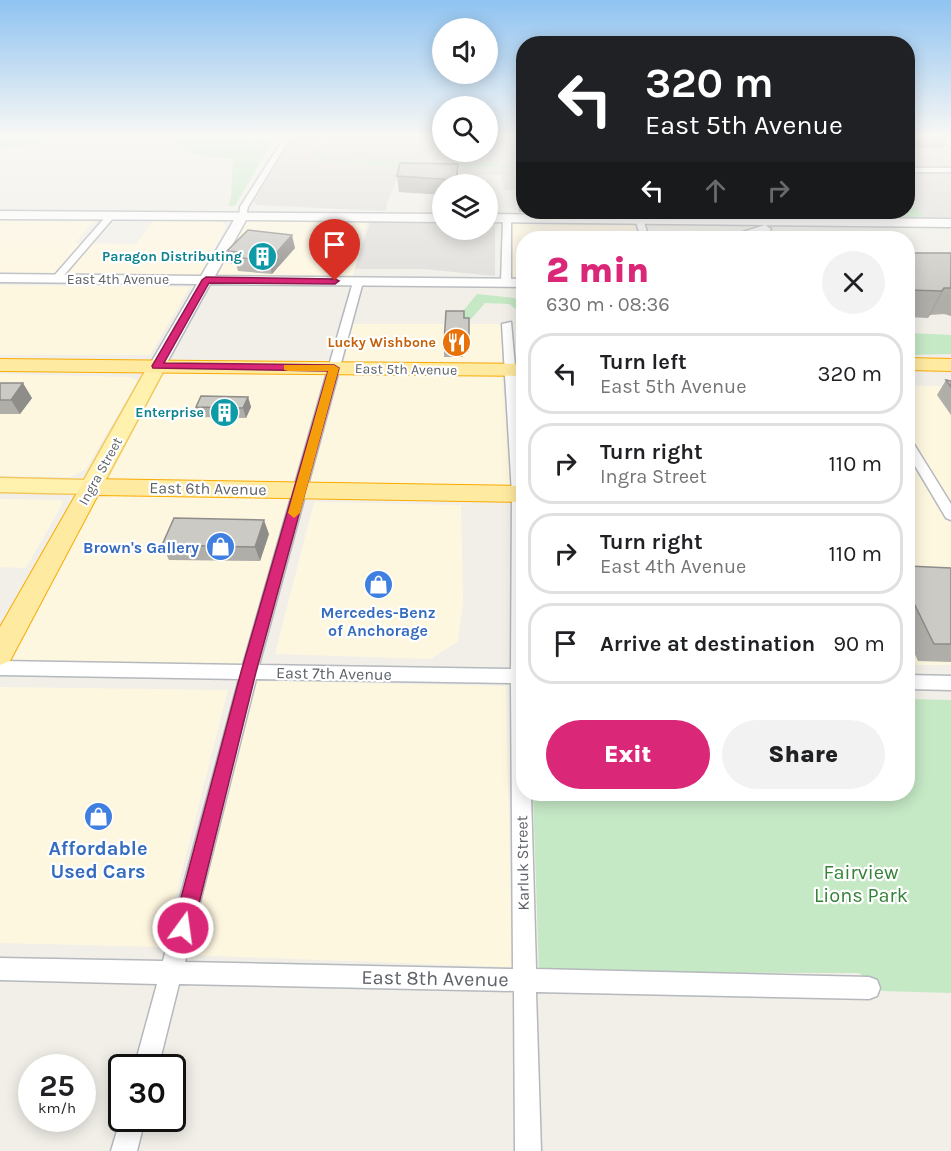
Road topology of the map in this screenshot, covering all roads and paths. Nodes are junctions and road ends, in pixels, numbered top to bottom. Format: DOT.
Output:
graph roads {
  1 [pos="255,189"];
  2 [pos="0,215"];
  3 [pos="111,216"];
  4 [pos="209,216"];
  5 [pos="242,216"];
  6 [pos="432,218"];
  7 [pos="498,218"];
  8 [pos="507,218"];
  9 [pos="516,218"];
  10 [pos="639,219"];
  11 [pos="742,221"];
  12 [pos="825,223"];
  13 [pos="951,223"];
  14 [pos="234,229"];
  15 [pos="643,231"];
  16 [pos="728,231"];
  17 [pos="758,231"];
  18 [pos="0,278"];
  19 [pos="56,279"];
  20 [pos="206,280"];
  21 [pos="358,282"];
  22 [pos="506,283"];
  23 [pos="516,283"];
  24 [pos="507,324"];
  25 [pos="915,364"];
  26 [pos="0,365"];
  27 [pos="516,365"];
  28 [pos="951,365"];
  29 [pos="157,366"];
  30 [pos="334,368"];
  31 [pos="516,370"];
  32 [pos="915,376"];
  33 [pos="951,377"];
  34 [pos="915,456"];
  35 [pos="0,485"];
  36 [pos="91,487"];
  37 [pos="301,489"];
  38 [pos="516,494"];
  39 [pos="951,515"];
  40 [pos="0,653"];
  41 [pos="0,668"];
  42 [pos="249,672"];
  43 [pos="516,676"];
  44 [pos="915,682"];
  45 [pos="951,683"];
  46 [pos="522,801"];
  47 [pos="0,969"];
  48 [pos="172,973"];
  49 [pos="524,980"];
  50 [pos="869,988"];
  51 [pos="150,1054"];
  52 [pos="129,1132"];
  53 [pos="124,1151"];
  54 [pos="528,1151"];
  1 -- 5 [label="street, Ingra Street"];
  2 -- 3 [label="main road"];
  3 -- 4 [label="main road"];
  3 -- 19 [label="street"];
  4 -- 5 [label="main road"];
  4 -- 14 [label="main road"];
  5 -- 6 [label="main road"];
  5 -- 14 [label="main road, Ingra Street"];
  7 -- 8 [label="main road"];
  8 -- 9 [label="main road"];
  8 -- 22 [label="street"];
  10 -- 11 [label="main road"];
  10 -- 15 [label="street"];
  11 -- 12 [label="main road"];
  11 -- 16 [label="main road"];
  12 -- 13 [label="main road"];
  12 -- 17 [label="main road"];
  14 -- 20 [label="main road, Ingra Street"];
  18 -- 19 [label="main road, East 4th Avenue"];
  19 -- 20 [label="main road, East 4th Avenue"];
  20 -- 21 [label="main road, East 4th Avenue"];
  20 -- 29 [label="main road, Ingra Street"];
  21 -- 22 [label="main road, East 4th Avenue"];
  21 -- 30 [label="street"];
  22 -- 23 [label="main road, East 4th Avenue"];
  24 -- 27 [label="street, Karluk Street"];
  25 -- 28 [label="highway"];
  26 -- 29 [label="highway, East 5th Avenue"];
  29 -- 30 [label="highway, East 5th Avenue"];
  29 -- 36 [label="main road, Ingra Street"];
  30 -- 31 [label="highway, East 5th Avenue"];
  30 -- 37 [label="street"];
  32 -- 33 [label="highway"];
  34 -- 39 [label="street"];
  35 -- 36 [label="main road, East 6th Avenue"];
  36 -- 37 [label="highway, East 6th Avenue"];
  36 -- 40 [label="highway, Ingra Street"];
  37 -- 38 [label="highway, East 6th Avenue"];
  37 -- 42 [label="street"];
  41 -- 42 [label="street, East 7th Avenue"];
  42 -- 43 [label="street, East 7th Avenue"];
  42 -- 48 [label="street"];
  44 -- 45 [label="street"];
  46 -- 49 [label="street, Karluk Street"];
  47 -- 48 [label="street, East 8th Avenue"];
  48 -- 49 [label="street, East 8th Avenue"];
  48 -- 51 [label="street"];
  49 -- 50 [label="street, East 8th Avenue"];
  49 -- 54 [label="street, Karluk Street"];
  52 -- 53 [label="street"];
}
